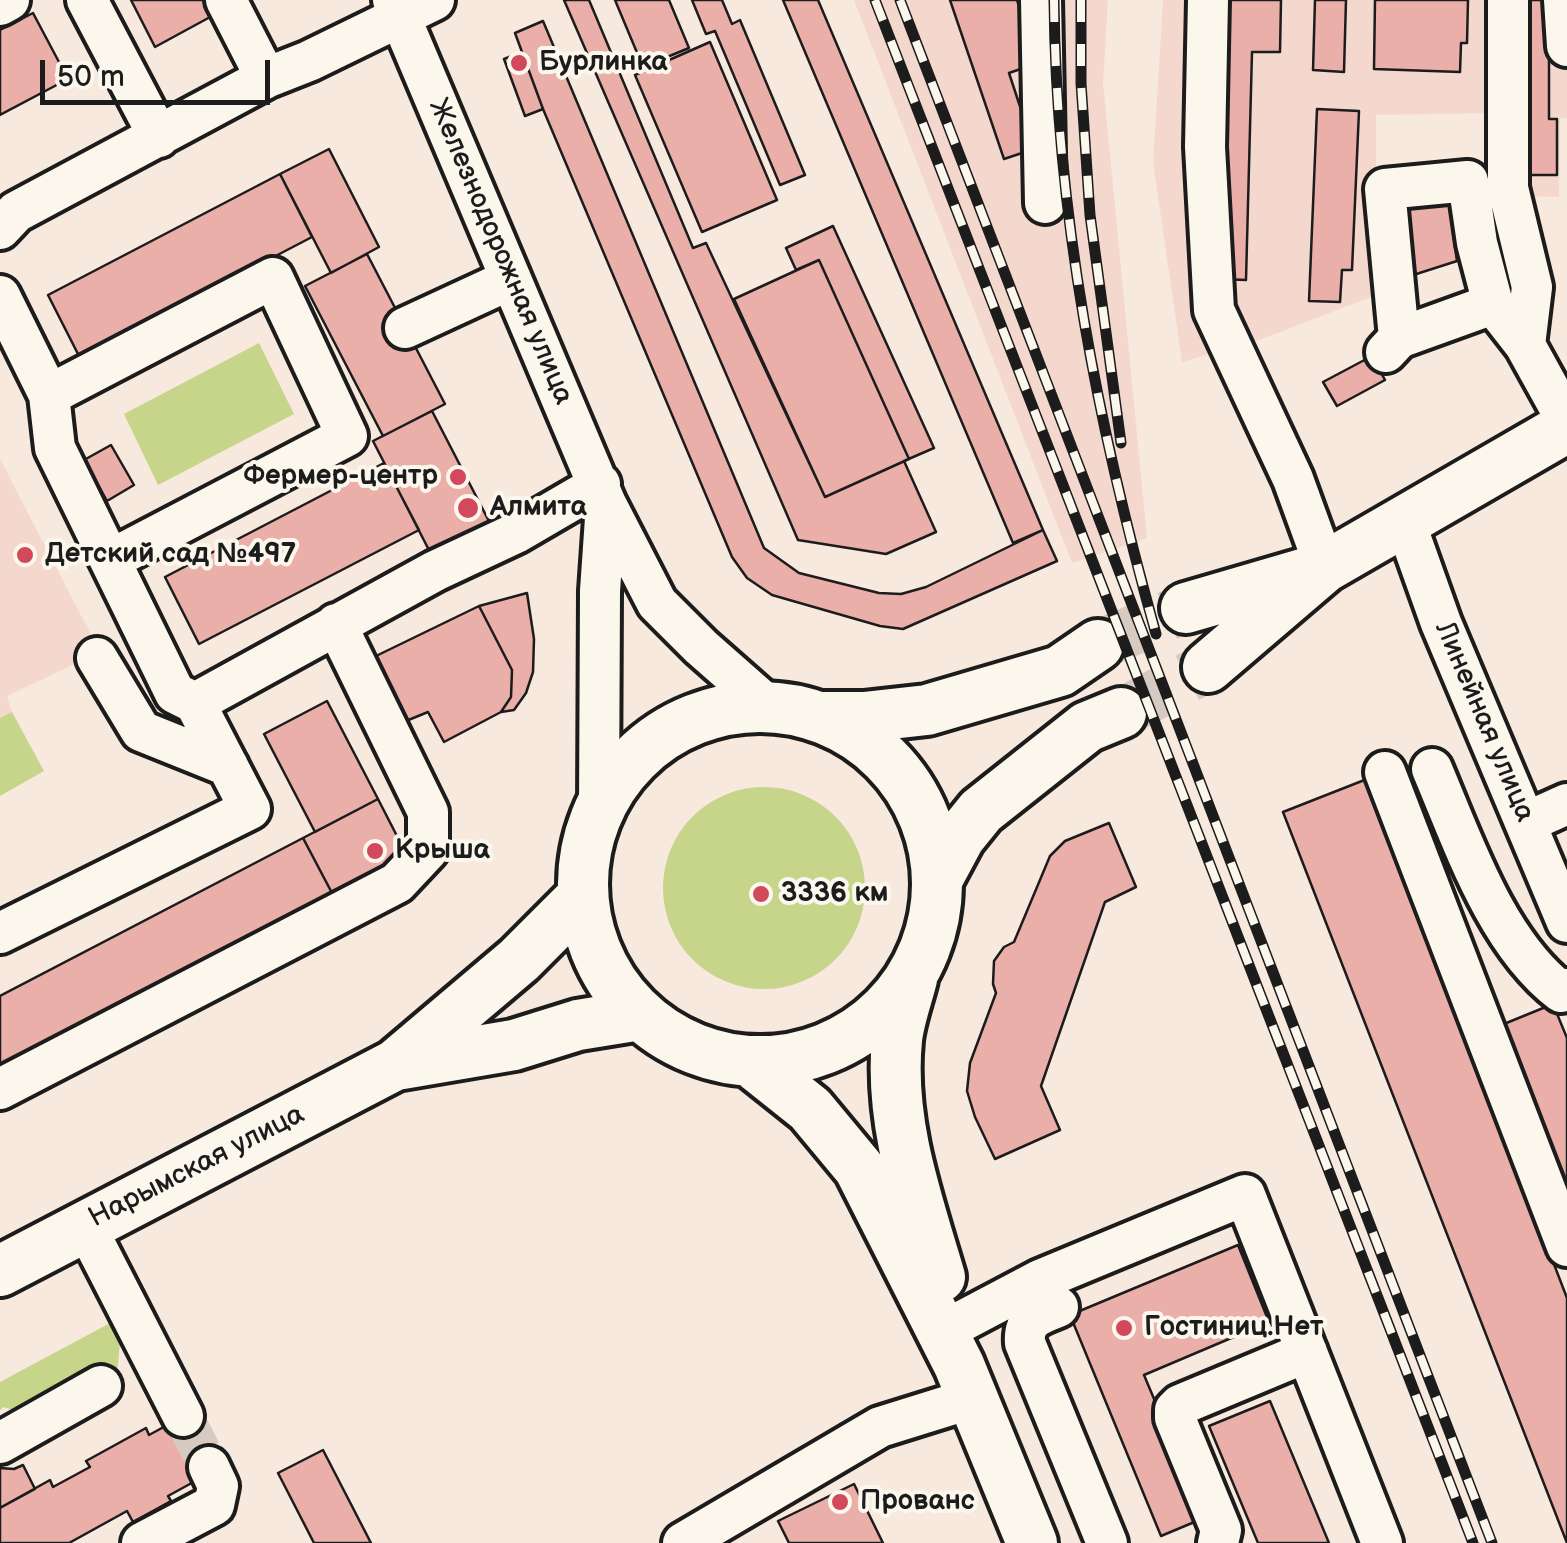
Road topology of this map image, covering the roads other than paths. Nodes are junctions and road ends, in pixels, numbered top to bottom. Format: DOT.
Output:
graph roads {
  1 [pos="9,0"];
  2 [pos="87,0"];
  3 [pos="226,0"];
  4 [pos="1042,0"];
  5 [pos="1208,0"];
  6 [pos="1508,0"];
  7 [pos="1564,0"];
  8 [pos="0,5"];
  9 [pos="409,5"];
  10 [pos="1567,46"];
  11 [pos="266,78"];
  12 [pos="160,138"];
  13 [pos="1045,203"];
  14 [pos="5,210"];
  15 [pos="511,279"];
  16 [pos="0,296"];
  17 [pos="1493,304"];
  18 [pos="406,328"];
  19 [pos="1525,345"];
  20 [pos="49,395"];
  21 [pos="1567,424"];
  22 [pos="603,494"];
  23 [pos="1404,522"];
  24 [pos="110,560"];
  25 [pos="1325,568"];
  26 [pos="1186,608"];
  27 [pos="336,624"];
  28 [pos="97,658"];
  29 [pos="1208,667"];
  30 [pos="195,702"];
  31 [pos="768,706"];
  32 [pos="822,717"];
  33 [pos="228,766"];
  34 [pos="1432,768"];
  35 [pos="1385,772"];
  36 [pos="1567,804"];
  37 [pos="599,810"];
  38 [pos="1527,822"];
  39 [pos="938,878"];
  40 [pos="583,896"];
  41 [pos="1567,922"];
  42 [pos="0,934"];
  43 [pos="913,976"];
  44 [pos="1567,990"];
  45 [pos="640,1015"];
  46 [pos="751,1062"];
  47 [pos="395,1065"];
  48 [pos="0,1089"];
  49 [pos="85,1225"];
  50 [pos="1567,1246"];
  51 [pos="0,1271"];
  52 [pos="1058,1307"];
  53 [pos="1307,1352"];
  54 [pos="961,1363"];
  55 [pos="101,1386"];
  56 [pos="183,1416"];
  57 [pos="0,1443"];
  58 [pos="208,1467"];
  59 [pos="142,1543"];
  60 [pos="683,1543"];
  61 [pos="1032,1543"];
  62 [pos="1107,1543"];
  63 [pos="1218,1543"];
  64 [pos="1382,1543"];
  1 -- 8 [label="street"];
  2 -- 12 [label="street"];
  3 -- 11 [label="street"];
  4 -- 13 [label="street"];
  5 -- 25 [label="street"];
  6 -- 19 [label="street"];
  7 -- 10 [label="street"];
  9 -- 11 [label="street"];
  9 -- 15 [label="street, Железнодорожная улица"];
  11 -- 12 [label="street"];
  12 -- 14 [label="street"];
  15 -- 18 [label="street"];
  15 -- 22 [label="street, Железнодорожная улица"];
  16 -- 20 [label="street"];
  17 -- 17 [label="street"];
  17 -- 19 [label="street"];
  19 -- 21 [label="street"];
  20 -- 24 [label="street"];
  20 -- 24 [label="street"];
  21 -- 23 [label="main road"];
  22 -- 27 [label="street"];
  22 -- 31 [label="street, Железнодорожная улица"];
  22 -- 37 [label="street"];
  23 -- 25 [label="main road"];
  23 -- 38 [label="street, Линейная улица"];
  24 -- 30 [label="street"];
  25 -- 26 [label="main road"];
  25 -- 29 [label="main road"];
  27 -- 30 [label="street"];
  27 -- 48 [label="street"];
  28 -- 33 [label="street"];
  30 -- 33 [label="street"];
  31 -- 32 [label="main road"];
  31 -- 37 [label="main road"];
  32 -- 39 [label="main road"];
  32 -- 39 [label="main road"];
  33 -- 42 [label="street"];
  34 -- 44 [label="street"];
  35 -- 50 [label="street"];
  36 -- 38 [label="street"];
  37 -- 40 [label="main road"];
  38 -- 41 [label="street, Линейная улица"];
  39 -- 43 [label="main road"];
  40 -- 45 [label="main road"];
  40 -- 47 [label="main road"];
  43 -- 46 [label="main road"];
  43 -- 54 [label="main road"];
  45 -- 46 [label="main road"];
  45 -- 47 [label="main road"];
  46 -- 54 [label="main road"];
  47 -- 49 [label="main road, Нарымская улица"];
  49 -- 51 [label="main road, Нарымская улица"];
  49 -- 56 [label="street"];
  52 -- 62 [label="street"];
  53 -- 54 [label="street"];
  53 -- 63 [label="street"];
  53 -- 64 [label="street"];
  54 -- 60 [label="street"];
  54 -- 61 [label="main road"];
  55 -- 57 [label="street"];
  58 -- 59 [label="street"];
}
